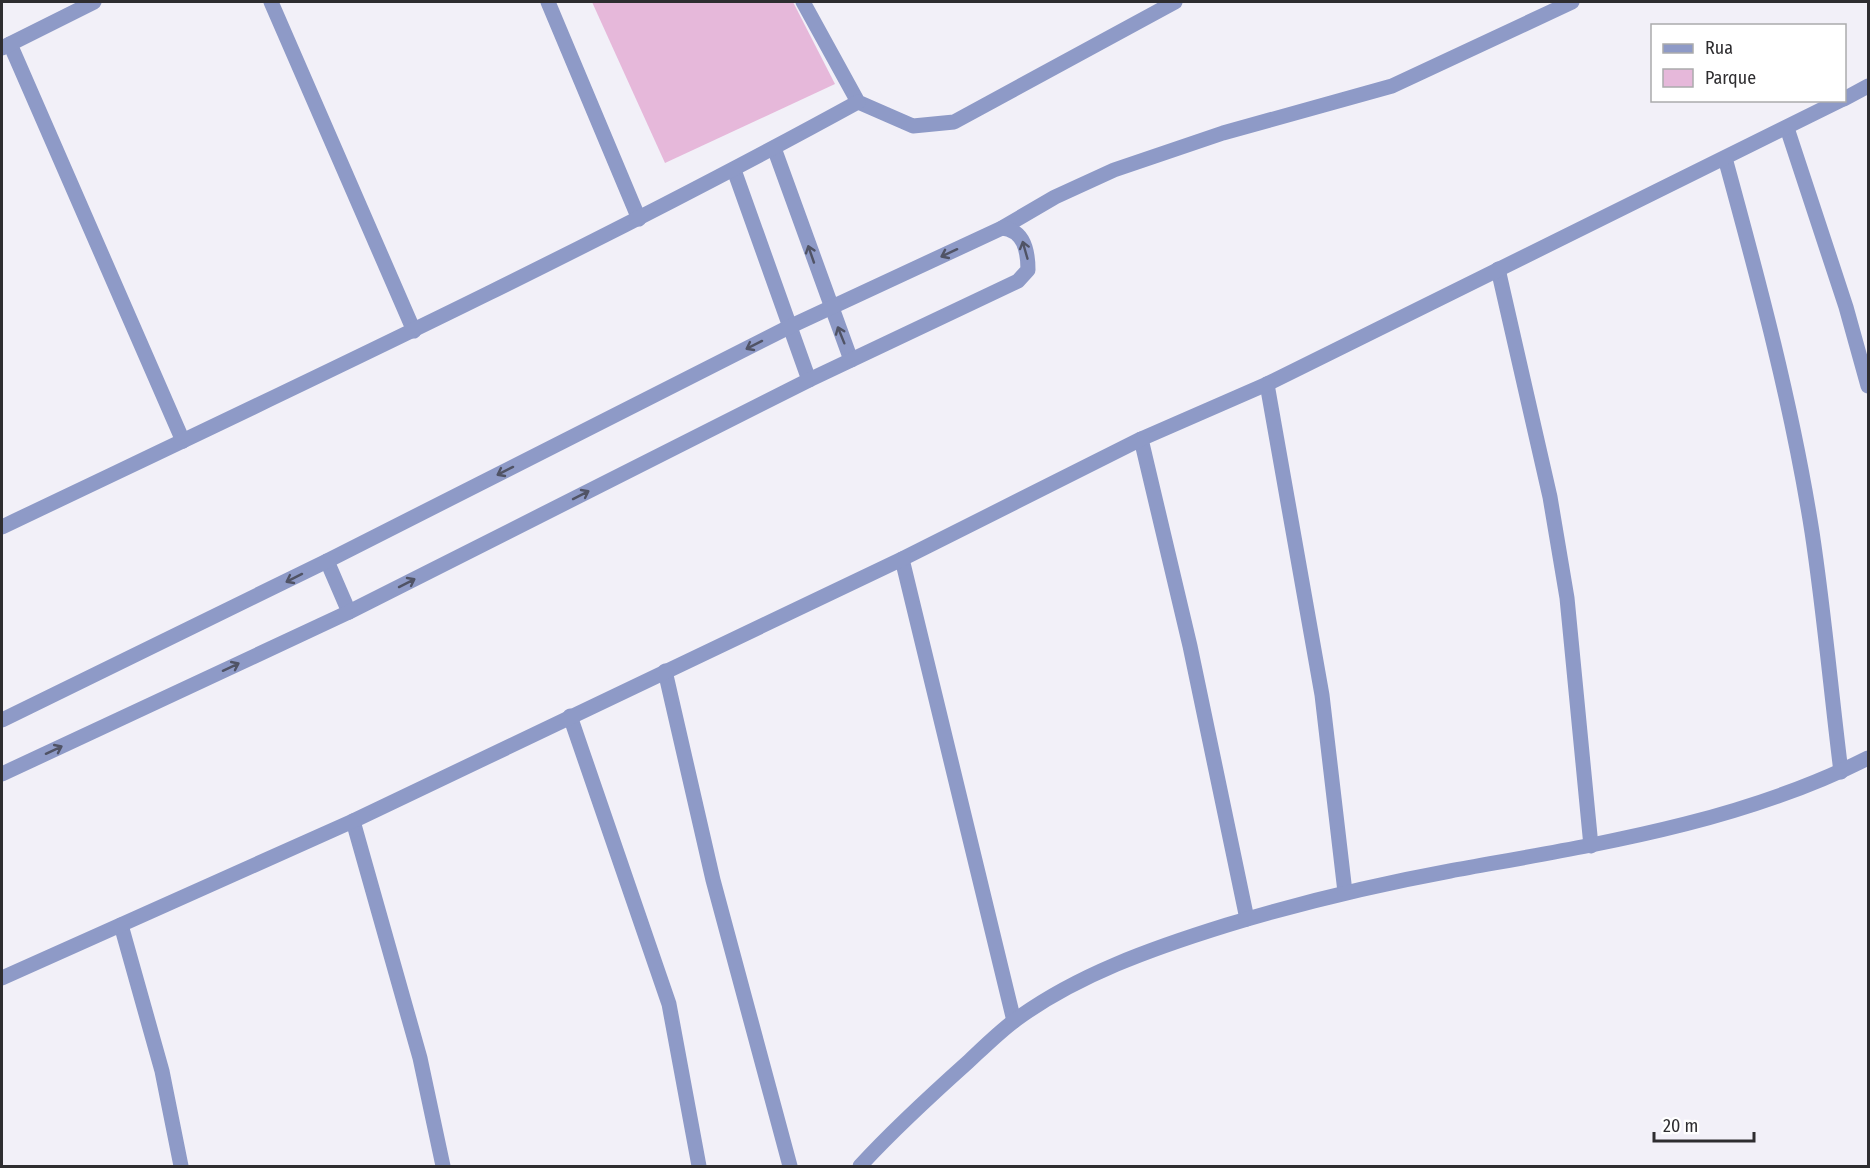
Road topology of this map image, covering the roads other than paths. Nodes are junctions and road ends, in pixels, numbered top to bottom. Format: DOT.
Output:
graph roads {
  1 [pos="94,2"];
  2 [pos="271,2"];
  3 [pos="548,2"];
  4 [pos="803,2"];
  5 [pos="1176,2"];
  6 [pos="1572,2"];
  7 [pos="6,46"];
  8 [pos="1869,86"];
  9 [pos="1846,98"];
  10 [pos="858,102"];
  11 [pos="1839,102"];
  12 [pos="1787,128"];
  13 [pos="774,148"];
  14 [pos="1725,159"];
  15 [pos="734,170"];
  16 [pos="639,219"];
  17 [pos="1002,228"];
  18 [pos="1498,269"];
  19 [pos="831,309"];
  20 [pos="789,327"];
  21 [pos="414,331"];
  22 [pos="851,360"];
  23 [pos="809,380"];
  24 [pos="1267,384"];
  25 [pos="1869,386"];
  26 [pos="1141,439"];
  27 [pos="183,441"];
  28 [pos="2,527"];
  29 [pos="902,559"];
  30 [pos="327,561"];
  31 [pos="349,612"];
  32 [pos="665,671"];
  33 [pos="570,716"];
  34 [pos="2,720"];
  35 [pos="1869,758"];
  36 [pos="1841,772"];
  37 [pos="2,774"];
  38 [pos="353,821"];
  39 [pos="1591,846"];
  40 [pos="1345,892"];
  41 [pos="1247,919"];
  42 [pos="121,925"];
  43 [pos="2,978"];
  44 [pos="1014,1021"];
  45 [pos="181,1167"];
  46 [pos="443,1167"];
  47 [pos="699,1167"];
  48 [pos="790,1167"];
  49 [pos="860,1167"];
  1 -- 7 [label="street"];
  2 -- 21 [label="street"];
  3 -- 16 [label="street"];
  4 -- 10 [label="street"];
  5 -- 10 [label="street"];
  6 -- 17 [label="street"];
  7 -- 27 [label="street"];
  8 -- 9 [label="street"];
  10 -- 13 [label="street"];
  11 -- 12 [label="street"];
  12 -- 14 [label="street"];
  12 -- 25 [label="street"];
  13 -- 15 [label="street"];
  19 -- 13 [label="street, one-way"];
  14 -- 18 [label="street"];
  14 -- 36 [label="street"];
  15 -- 16 [label="street"];
  15 -- 20 [label="street"];
  16 -- 21 [label="street"];
  17 -- 19 [label="street, one-way"];
  22 -- 17 [label="street, one-way"];
  18 -- 24 [label="street"];
  18 -- 39 [label="street"];
  19 -- 20 [label="street"];
  22 -- 19 [label="street, one-way"];
  20 -- 23 [label="street"];
  20 -- 30 [label="street, one-way"];
  21 -- 27 [label="street"];
  22 -- 23 [label="street"];
  31 -- 23 [label="street, one-way"];
  24 -- 26 [label="street"];
  24 -- 40 [label="street"];
  26 -- 29 [label="street"];
  26 -- 41 [label="street"];
  27 -- 28 [label="street"];
  29 -- 32 [label="street"];
  29 -- 44 [label="street"];
  30 -- 31 [label="street"];
  30 -- 34 [label="street, one-way"];
  37 -- 31 [label="street, one-way"];
  32 -- 33 [label="street"];
  32 -- 48 [label="street"];
  33 -- 38 [label="street"];
  33 -- 47 [label="street"];
  35 -- 36 [label="street"];
  36 -- 39 [label="street"];
  38 -- 42 [label="street"];
  38 -- 46 [label="street"];
  39 -- 40 [label="street"];
  40 -- 41 [label="street"];
  41 -- 44 [label="street"];
  42 -- 43 [label="street"];
  42 -- 45 [label="street"];
  44 -- 49 [label="street"];
}
